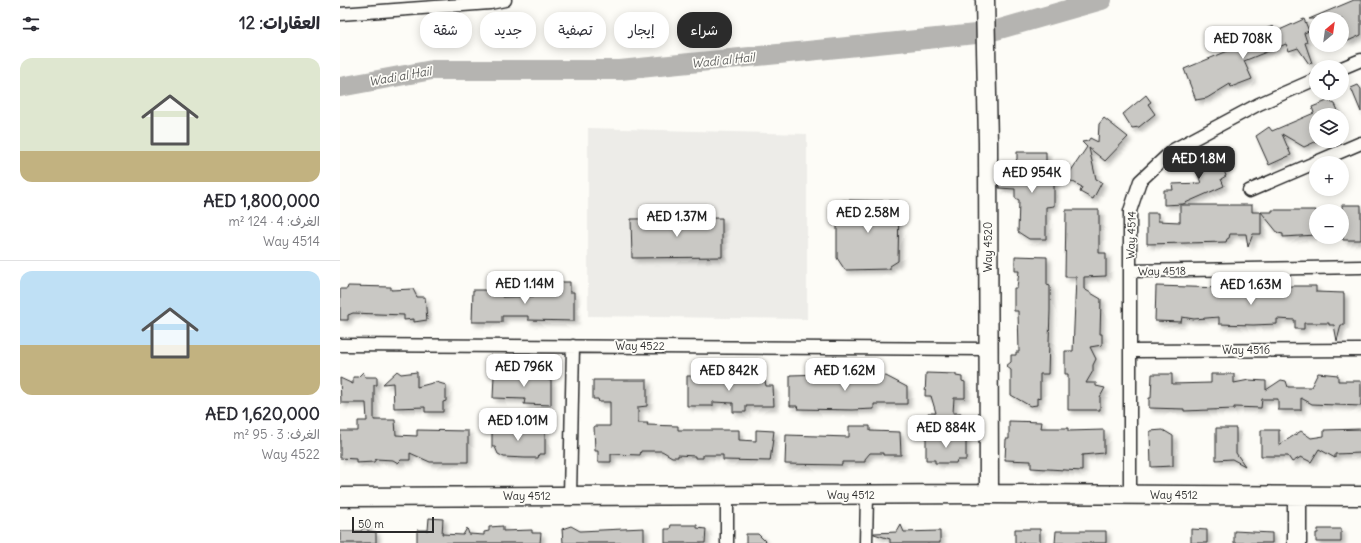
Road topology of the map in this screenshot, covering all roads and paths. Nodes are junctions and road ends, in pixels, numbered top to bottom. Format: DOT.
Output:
graph roads {
  1 [pos="985,0"];
  2 [pos="498,1"];
  3 [pos="340,14"];
  4 [pos="1361,60"];
  5 [pos="1349,65"];
  6 [pos="1309,82"];
  7 [pos="1361,143"];
  8 [pos="1249,191"];
  9 [pos="1361,267"];
  10 [pos="1130,271"];
  11 [pos="340,344"];
  12 [pos="572,346"];
  13 [pos="988,349"];
  14 [pos="1361,350"];
  15 [pos="1130,351"];
  16 [pos="989,494"];
  17 [pos="867,495"];
  18 [pos="1130,495"];
  19 [pos="570,496"];
  20 [pos="727,496"];
  21 [pos="1297,496"];
  22 [pos="1361,496"];
  23 [pos="340,497"];
  24 [pos="727,543"];
  25 [pos="866,543"];
  26 [pos="1297,543"];
  1 -- 13 [label="street, Way 4520"];
  2 -- 3 [label="street"];
  4 -- 5 [label="street"];
  6 -- 10 [label="street, Way 4514"];
  7 -- 8 [label="street"];
  9 -- 10 [label="street, Way 4518"];
  10 -- 15 [label="street, Way 4514"];
  11 -- 12 [label="street, Way 4522"];
  12 -- 13 [label="street, Way 4522"];
  12 -- 19 [label="street"];
  13 -- 16 [label="street, Way 4520"];
  14 -- 15 [label="street, Way 4516"];
  15 -- 18 [label="street, Way 4514"];
  16 -- 17 [label="street, Way 4512"];
  16 -- 18 [label="street, Way 4512"];
  17 -- 20 [label="street, Way 4512"];
  17 -- 25 [label="street"];
  18 -- 21 [label="street, Way 4512"];
  19 -- 20 [label="street, Way 4512"];
  19 -- 23 [label="street, Way 4512"];
  20 -- 24 [label="street"];
  21 -- 22 [label="street, Way 4512"];
  21 -- 26 [label="street"];
}
